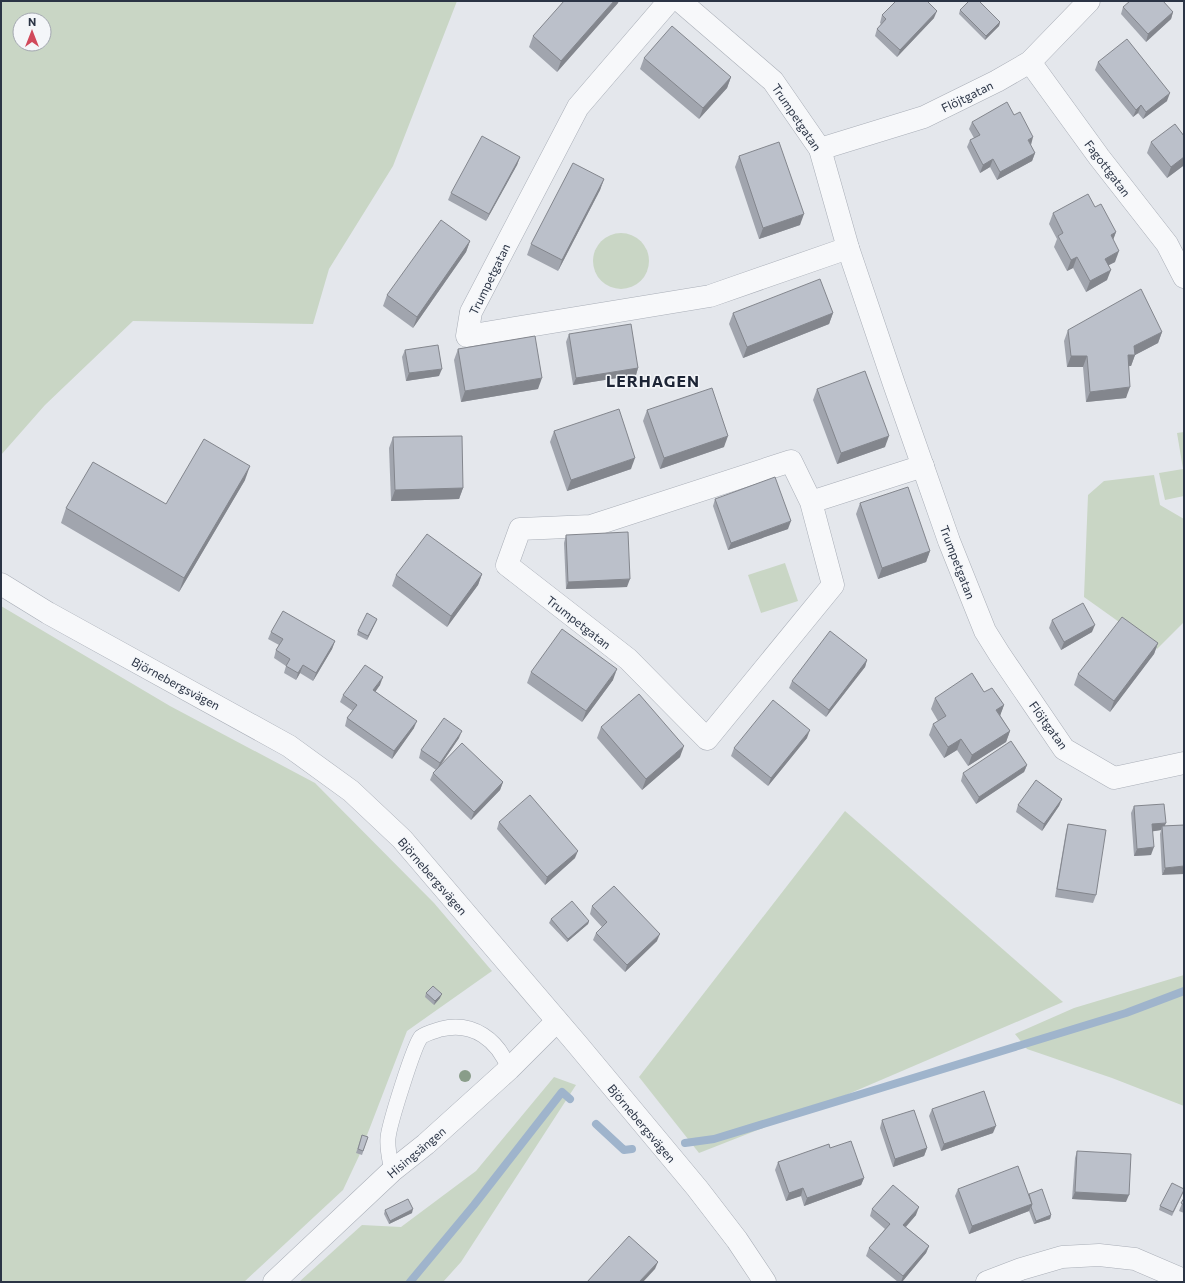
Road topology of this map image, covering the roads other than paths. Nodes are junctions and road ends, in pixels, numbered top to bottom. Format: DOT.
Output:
graph roads {
  1 [pos="669,1"];
  2 [pos="680,1"];
  3 [pos="1090,1"];
  4 [pos="1030,62"];
  5 [pos="820,149"];
  6 [pos="848,248"];
  7 [pos="1184,277"];
  8 [pos="923,466"];
  9 [pos="811,502"];
  10 [pos="1,584"];
  11 [pos="1000,655"];
  12 [pos="1184,763"];
  13 [pos="556,1021"];
  14 [pos="509,1069"];
  15 [pos="392,1171"];
  16 [pos="1184,1280"];
  17 [pos="274,1282"];
  18 [pos="765,1282"];
  19 [pos="987,1282"];
  1 -- 6 [label="street, Trumpetgatan"];
  2 -- 5 [label="street, Trumpetgatan"];
  3 -- 4 [label="street, Flöjtgatan"];
  4 -- 5 [label="street, Flöjtgatan"];
  4 -- 7 [label="street, Fagottgatan"];
  5 -- 6 [label="street, Trumpetgatan"];
  6 -- 8 [label="street, Trumpetgatan"];
  8 -- 9 [label="street"];
  8 -- 11 [label="street, Trumpetgatan"];
  9 -- 9 [label="street, Trumpetgatan"];
  10 -- 13 [label="street, Björnebergsvägen"];
  11 -- 12 [label="street, Flöjtgatan"];
  13 -- 14 [label="street, Hisingsängen"];
  13 -- 18 [label="street, Björnebergsvägen"];
  14 -- 15 [label="street, Hisingsängen"];
  14 -- 15 [label="lane"];
  15 -- 17 [label="street, Hisingsängen"];
  16 -- 19 [label="street"];
}
